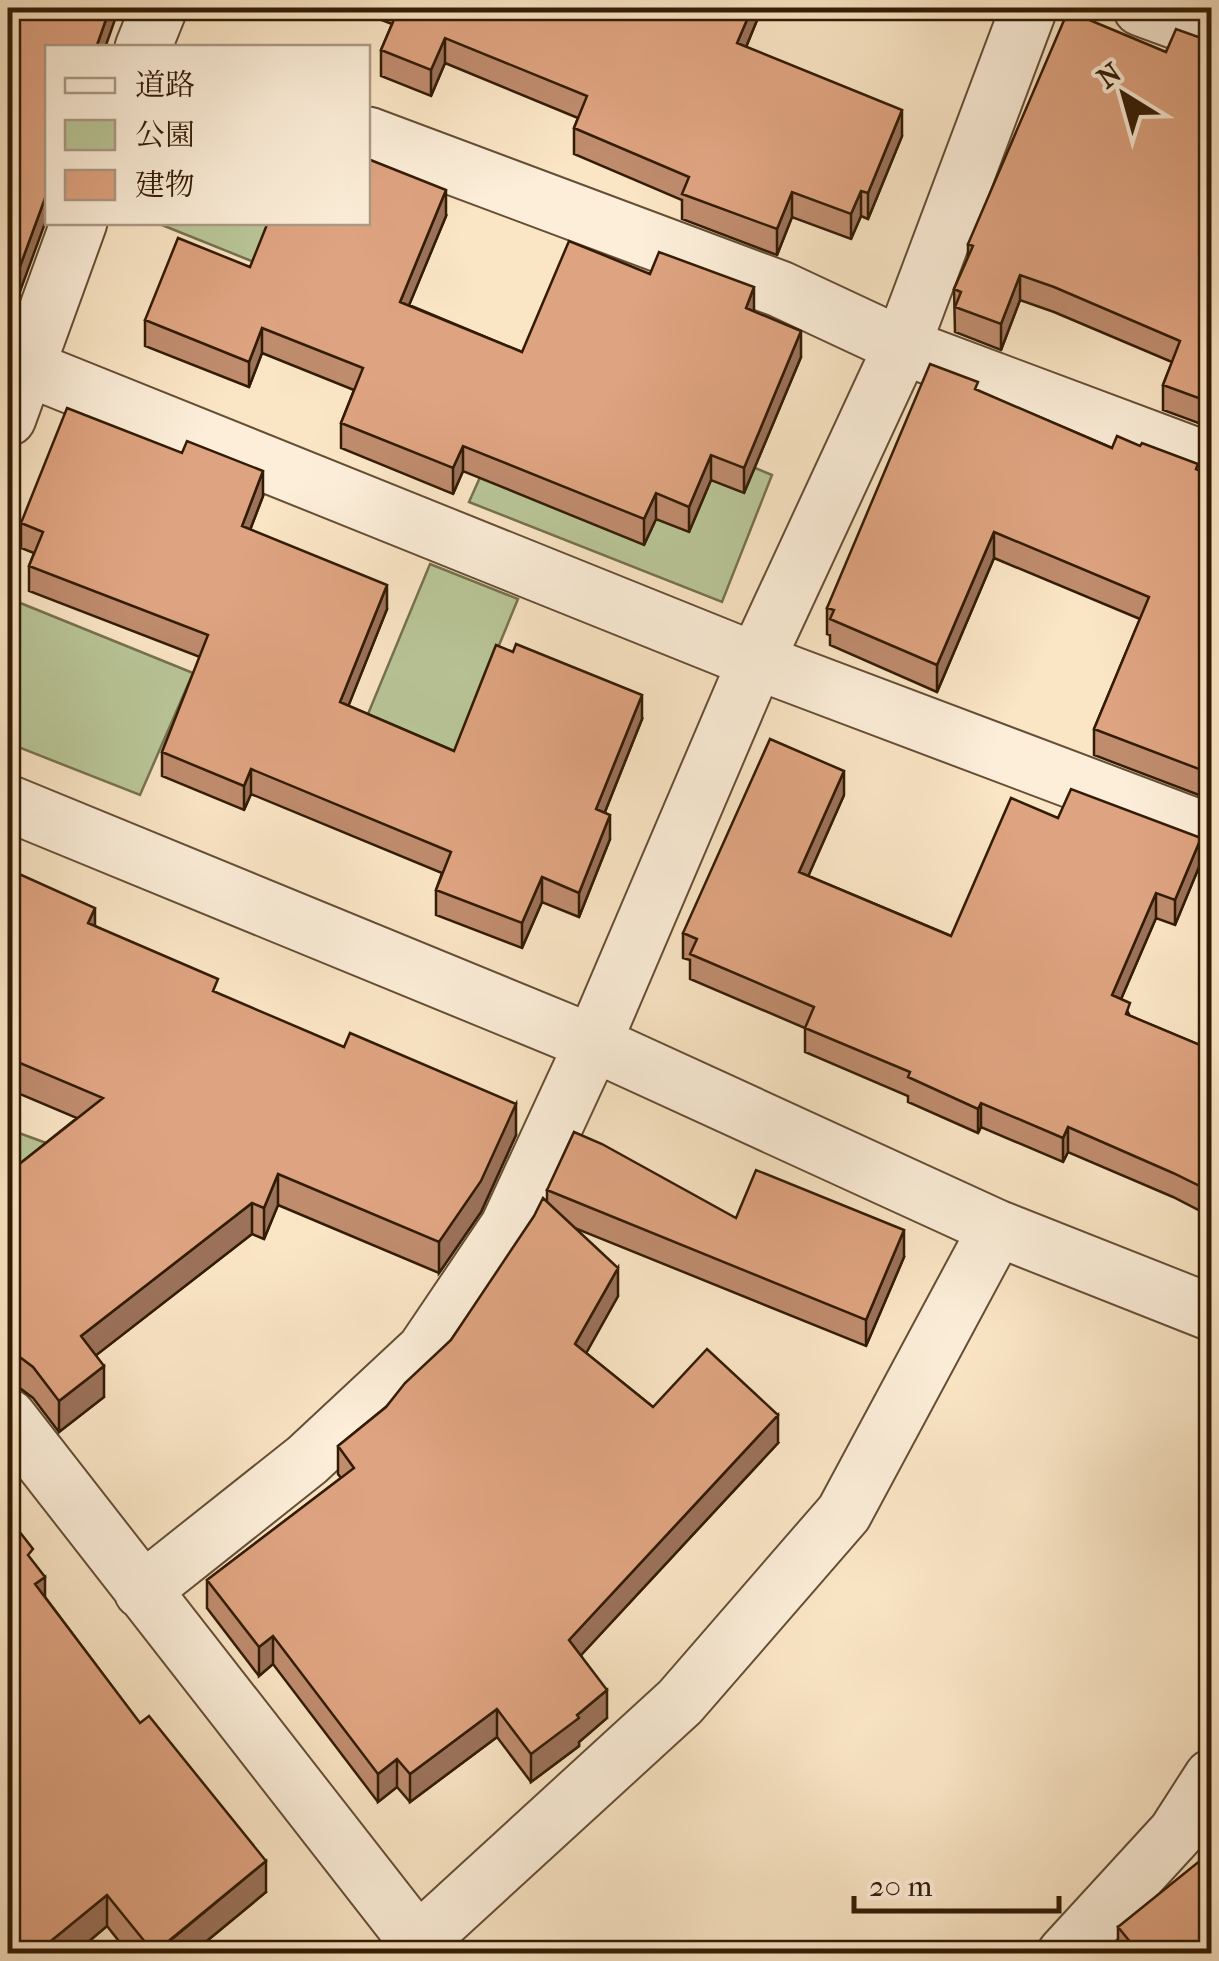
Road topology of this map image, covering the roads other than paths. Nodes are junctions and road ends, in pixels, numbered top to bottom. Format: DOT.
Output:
graph roads {
  1 [pos="159,8"];
  2 [pos="1029,8"];
  3 [pos="1141,8"];
  4 [pos="1212,34"];
  5 [pos="145,45"];
  6 [pos="370,136"];
  7 [pos="78,225"];
  8 [pos="902,346"];
  9 [pos="25,367"];
  10 [pos="8,418"];
  11 [pos="1212,462"];
  12 [pos="756,661"];
  13 [pos="8,803"];
  14 [pos="1212,834"];
  15 [pos="593,1043"];
  16 [pos="998,1228"];
  17 [pos="1212,1313"];
  18 [pos="8,1417"];
  19 [pos="142,1590"];
  20 [pos="1212,1777"];
  21 [pos="422,1948"];
  22 [pos="1064,1954"];
  1 -- 5 [label="street"];
  2 -- 8 [label="street"];
  3 -- 4 [label="street"];
  6 -- 8 [label="street"];
  7 -- 9 [label="street"];
  8 -- 11 [label="street"];
  8 -- 12 [label="street"];
  9 -- 10 [label="street"];
  9 -- 12 [label="street"];
  12 -- 14 [label="street"];
  12 -- 15 [label="street"];
  13 -- 15 [label="street"];
  15 -- 16 [label="street"];
  15 -- 19 [label="street"];
  16 -- 17 [label="street"];
  16 -- 21 [label="street"];
  18 -- 19 [label="street"];
  19 -- 21 [label="street"];
  20 -- 22 [label="street"];
}
